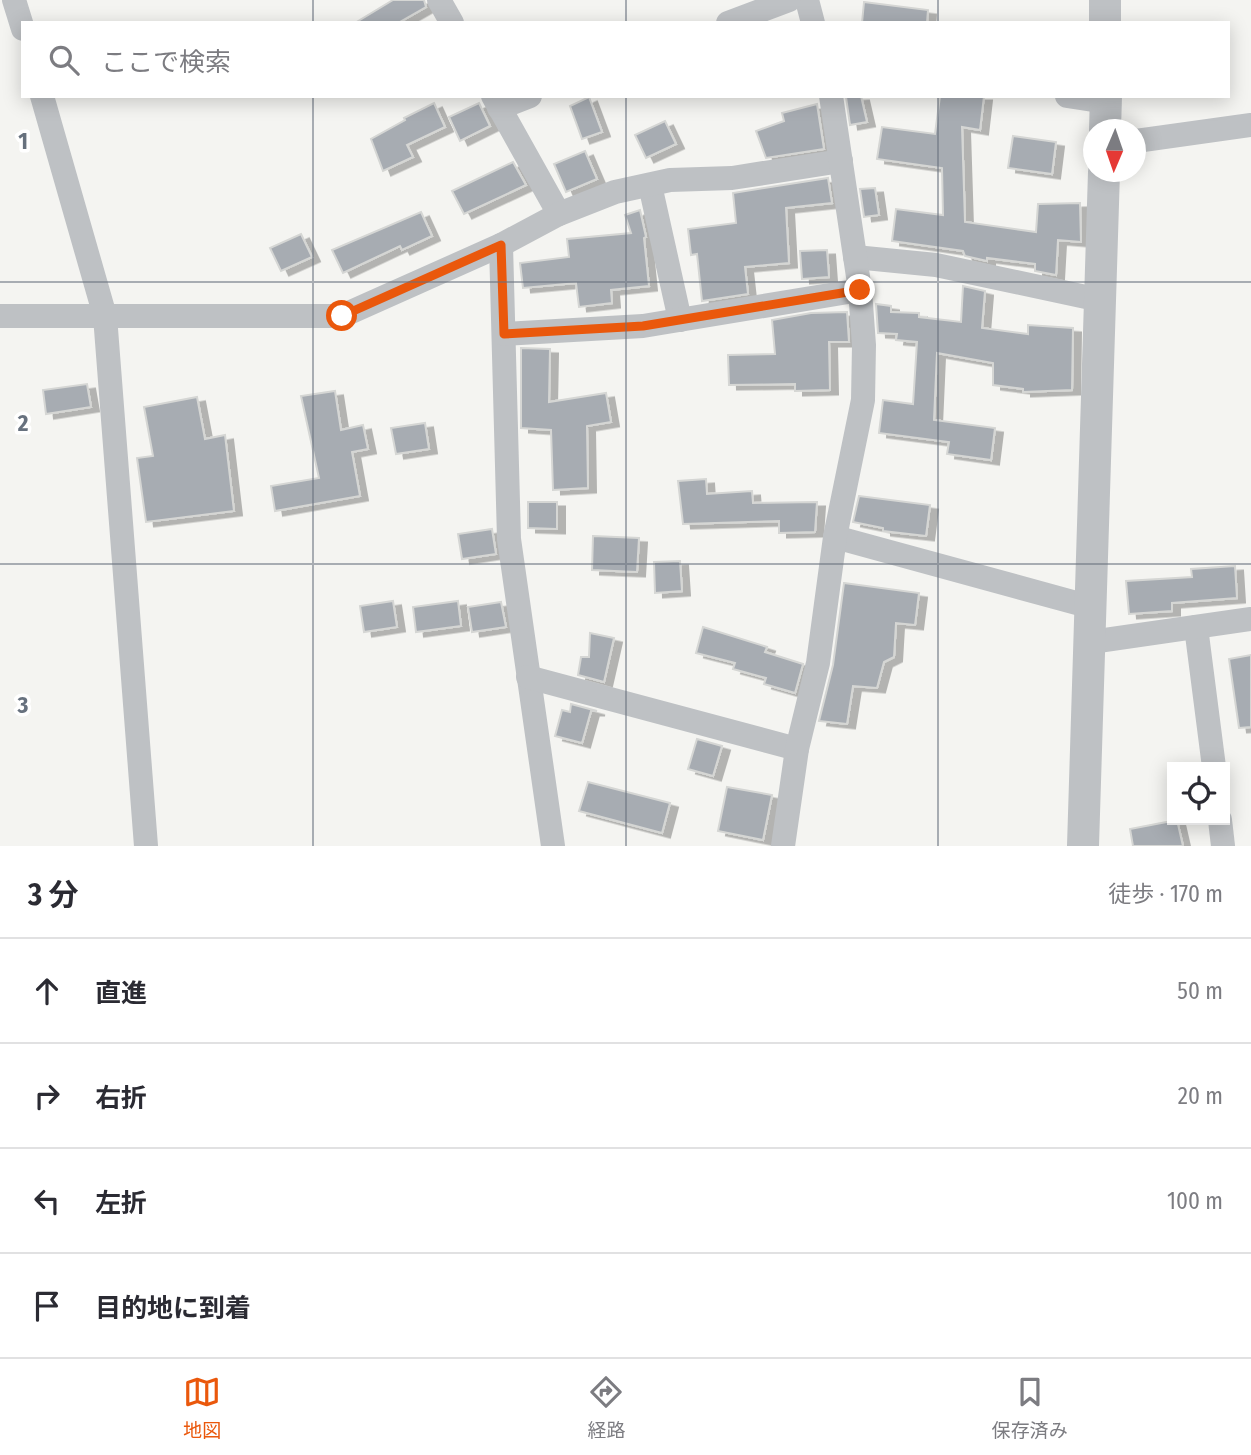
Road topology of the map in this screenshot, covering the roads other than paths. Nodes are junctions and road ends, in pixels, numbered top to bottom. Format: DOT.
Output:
graph roads {
  1 [pos="14,0"];
  2 [pos="439,0"];
  3 [pos="789,0"];
  4 [pos="807,0"];
  5 [pos="1105,0"];
  6 [pos="451,21"];
  7 [pos="733,21"];
  8 [pos="812,21"];
  9 [pos="1105,21"];
  10 [pos="21,23"];
  11 [pos="43,98"];
  12 [pos="519,98"];
  13 [pos="831,98"];
  14 [pos="1073,98"];
  15 [pos="496,102"];
  16 [pos="1106,109"];
  17 [pos="1251,125"];
  18 [pos="1146,140"];
  19 [pos="841,161"];
  20 [pos="1104,182"];
  21 [pos="650,185"];
  22 [pos="559,214"];
  23 [pos="501,245"];
  24 [pos="855,257"];
  25 [pos="860,290"];
  26 [pos="1100,300"];
  27 [pos="0,316"];
  28 [pos="106,316"];
  29 [pos="680,320"];
  30 [pos="504,334"];
  31 [pos="835,537"];
  32 [pos="1091,607"];
  33 [pos="1251,619"];
  34 [pos="1196,627"];
  35 [pos="1091,642"];
  36 [pos="528,677"];
  37 [pos="797,749"];
  38 [pos="1213,762"];
  39 [pos="1221,825"];
  40 [pos="146,846"];
  41 [pos="553,846"];
  42 [pos="783,846"];
  43 [pos="1083,846"];
  44 [pos="1223,846"];
  1 -- 10 [label="street"];
  2 -- 6 [label="street"];
  3 -- 7 [label="street"];
  4 -- 8 [label="street"];
  5 -- 9 [label="street"];
  11 -- 28 [label="street"];
  12 -- 15 [label="street"];
  13 -- 19 [label="street"];
  14 -- 16 [label="street"];
  15 -- 22 [label="street"];
  17 -- 18 [label="street"];
  19 -- 21 [label="street"];
  19 -- 24 [label="street"];
  20 -- 26 [label="street"];
  21 -- 22 [label="street"];
  21 -- 29 [label="street"];
  22 -- 23 [label="street"];
  23 -- 28 [label="street"];
  23 -- 30 [label="street"];
  24 -- 25 [label="street"];
  24 -- 26 [label="street"];
  25 -- 29 [label="street"];
  25 -- 31 [label="street"];
  26 -- 32 [label="street"];
  27 -- 28 [label="street"];
  28 -- 40 [label="street"];
  29 -- 30 [label="street"];
  30 -- 36 [label="street"];
  31 -- 32 [label="street"];
  31 -- 37 [label="street"];
  32 -- 35 [label="street"];
  33 -- 34 [label="street"];
  34 -- 35 [label="street"];
  34 -- 38 [label="street"];
  35 -- 43 [label="street"];
  36 -- 37 [label="street"];
  36 -- 41 [label="street"];
  37 -- 42 [label="street"];
  39 -- 44 [label="street"];
}
